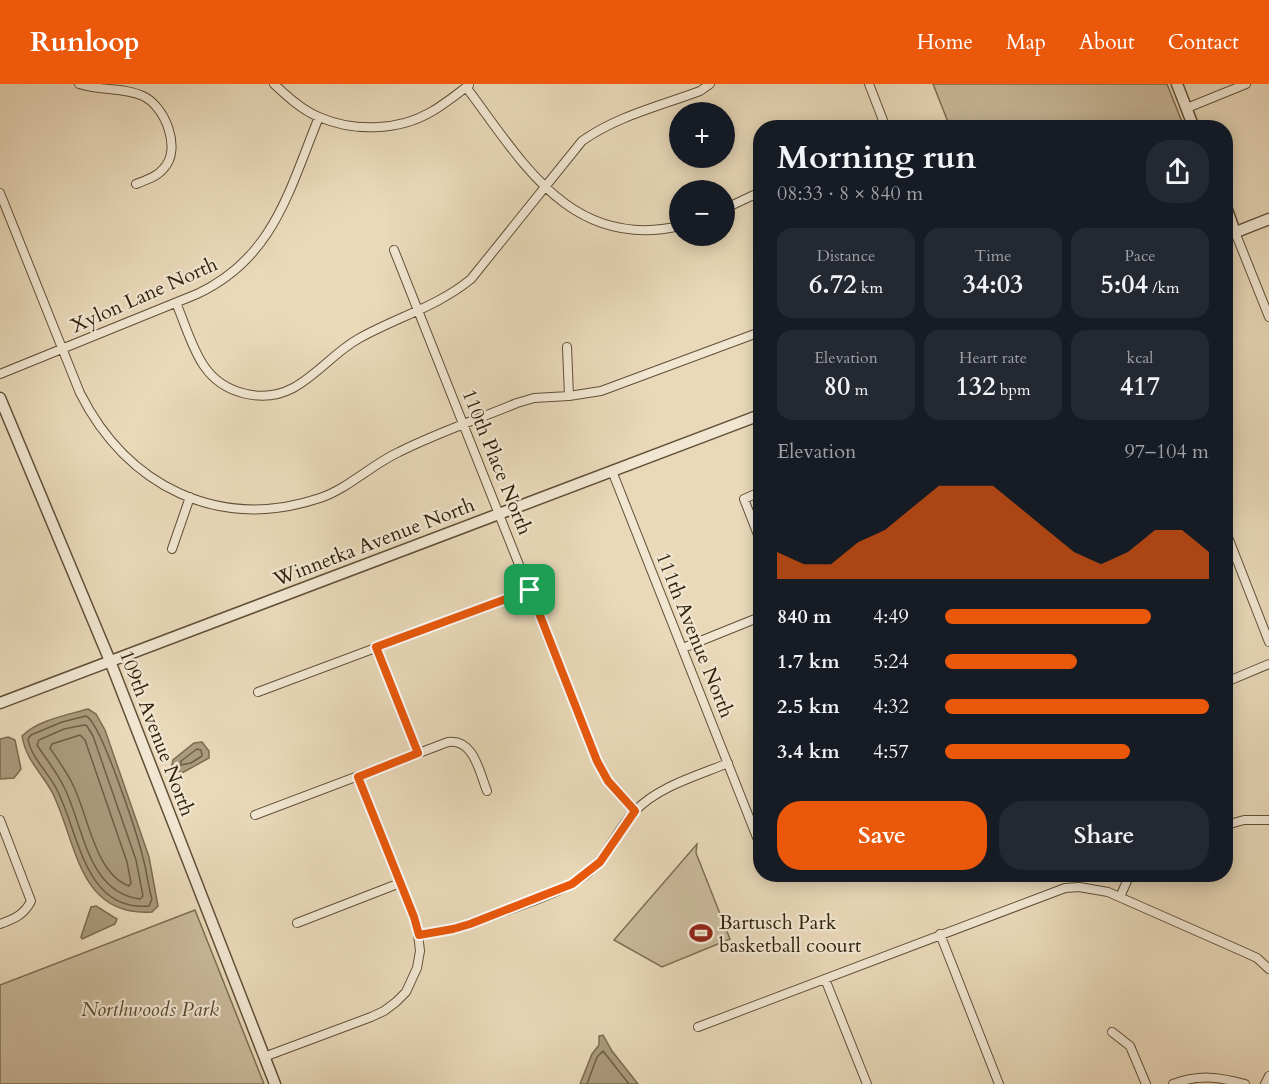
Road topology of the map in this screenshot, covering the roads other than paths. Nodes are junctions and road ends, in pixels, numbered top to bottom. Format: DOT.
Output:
graph roads {
  1 [pos="79,84"];
  2 [pos="274,84"];
  3 [pos="710,84"];
  4 [pos="869,84"];
  5 [pos="1177,84"];
  6 [pos="1245,84"];
  7 [pos="468,86"];
  8 [pos="1186,108"];
  9 [pos="319,117"];
  10 [pos="883,120"];
  11 [pos="1191,120"];
  12 [pos="136,184"];
  13 [pos="544,188"];
  14 [pos="0,194"];
  15 [pos="753,195"];
  16 [pos="735,203"];
  17 [pos="1269,219"];
  18 [pos="669,228"];
  19 [pos="1233,233"];
  20 [pos="1233,240"];
  21 [pos="394,250"];
  22 [pos="176,303"];
  23 [pos="418,310"];
  24 [pos="1269,317"];
  25 [pos="753,335"];
  26 [pos="567,347"];
  27 [pos="63,349"];
  28 [pos="0,374"];
  29 [pos="569,396"];
  30 [pos="0,398"];
  31 [pos="753,418"];
  32 [pos="464,424"];
  33 [pos="612,471"];
  34 [pos="753,495"];
  35 [pos="190,497"];
  36 [pos="500,513"];
  37 [pos="753,522"];
  38 [pos="172,549"];
  39 [pos="1233,553"];
  40 [pos="530,590"];
  41 [pos="753,620"];
  42 [pos="1269,642"];
  43 [pos="376,647"];
  44 [pos="682,648"];
  45 [pos="110,661"];
  46 [pos="1269,664"];
  47 [pos="1233,679"];
  48 [pos="258,692"];
  49 [pos="0,703"];
  50 [pos="418,753"];
  51 [pos="728,764"];
  52 [pos="358,777"];
  53 [pos="487,791"];
  54 [pos="635,811"];
  55 [pos="255,815"];
  56 [pos="0,820"];
  57 [pos="1269,820"];
  58 [pos="1233,823"];
  59 [pos="753,827"];
  60 [pos="1127,882"];
  61 [pos="400,883"];
  62 [pos="1120,897"];
  63 [pos="297,922"];
  64 [pos="0,924"];
  65 [pos="940,934"];
  66 [pos="419,935"];
  67 [pos="1269,969"];
  68 [pos="825,979"];
  69 [pos="698,1027"];
  70 [pos="1112,1032"];
  71 [pos="264,1057"];
  72 [pos="1269,1076"];
  73 [pos="275,1084"];
  74 [pos="867,1084"];
  75 [pos="999,1084"];
  76 [pos="1146,1084"];
  77 [pos="1173,1084"];
  78 [pos="1245,1084"];
  79 [pos="1265,1084"];
  1 -- 12 [label="street"];
  2 -- 9 [label="street"];
  3 -- 13 [label="street"];
  4 -- 10 [label="street"];
  5 -- 8 [label="street"];
  6 -- 8 [label="street"];
  7 -- 9 [label="street"];
  7 -- 13 [label="street"];
  8 -- 11 [label="street"];
  9 -- 22 [label="street, Xylon Lane North"];
  13 -- 18 [label="street"];
  13 -- 23 [label="street"];
  14 -- 27 [label="street"];
  15 -- 16 [label="street"];
  17 -- 19 [label="street"];
  20 -- 24 [label="street"];
  21 -- 23 [label="street, 110th Place North"];
  22 -- 23 [label="street"];
  22 -- 27 [label="street, Xylon Lane North"];
  23 -- 32 [label="street, 110th Place North"];
  25 -- 29 [label="street"];
  26 -- 29 [label="street"];
  27 -- 28 [label="street, Xylon Lane North"];
  27 -- 35 [label="street"];
  29 -- 32 [label="street"];
  30 -- 45 [label="street, 109th Avenue North"];
  31 -- 33 [label="street, Winnetka Avenue North"];
  32 -- 35 [label="street"];
  32 -- 36 [label="street, 110th Place North"];
  33 -- 36 [label="street, Winnetka Avenue North"];
  33 -- 44 [label="street, 111th Avenue North"];
  34 -- 37 [label="street"];
  35 -- 38 [label="street"];
  36 -- 40 [label="street, 110th Place North"];
  36 -- 45 [label="street, Winnetka Avenue North"];
  39 -- 42 [label="street"];
  40 -- 43 [label="street"];
  40 -- 54 [label="street, 110th Place North"];
  41 -- 44 [label="street"];
  43 -- 48 [label="street"];
  43 -- 50 [label="street"];
  44 -- 51 [label="street, 111th Avenue North"];
  45 -- 49 [label="street, Winnetka Avenue North"];
  45 -- 71 [label="street, 109th Avenue North"];
  46 -- 47 [label="street"];
  50 -- 52 [label="street"];
  50 -- 53 [label="street"];
  51 -- 54 [label="street"];
  51 -- 59 [label="street, 111th Avenue North"];
  52 -- 55 [label="street"];
  52 -- 61 [label="street"];
  54 -- 66 [label="street"];
  56 -- 64 [label="street"];
  57 -- 58 [label="street"];
  60 -- 62 [label="street"];
  61 -- 63 [label="street"];
  61 -- 66 [label="street"];
  62 -- 65 [label="street"];
  62 -- 67 [label="street"];
  65 -- 68 [label="street"];
  65 -- 75 [label="street"];
  66 -- 71 [label="street"];
  68 -- 69 [label="street"];
  68 -- 74 [label="street"];
  70 -- 76 [label="street"];
  71 -- 73 [label="street, 109th Avenue North"];
  72 -- 79 [label="street"];
  77 -- 78 [label="street"];
}
